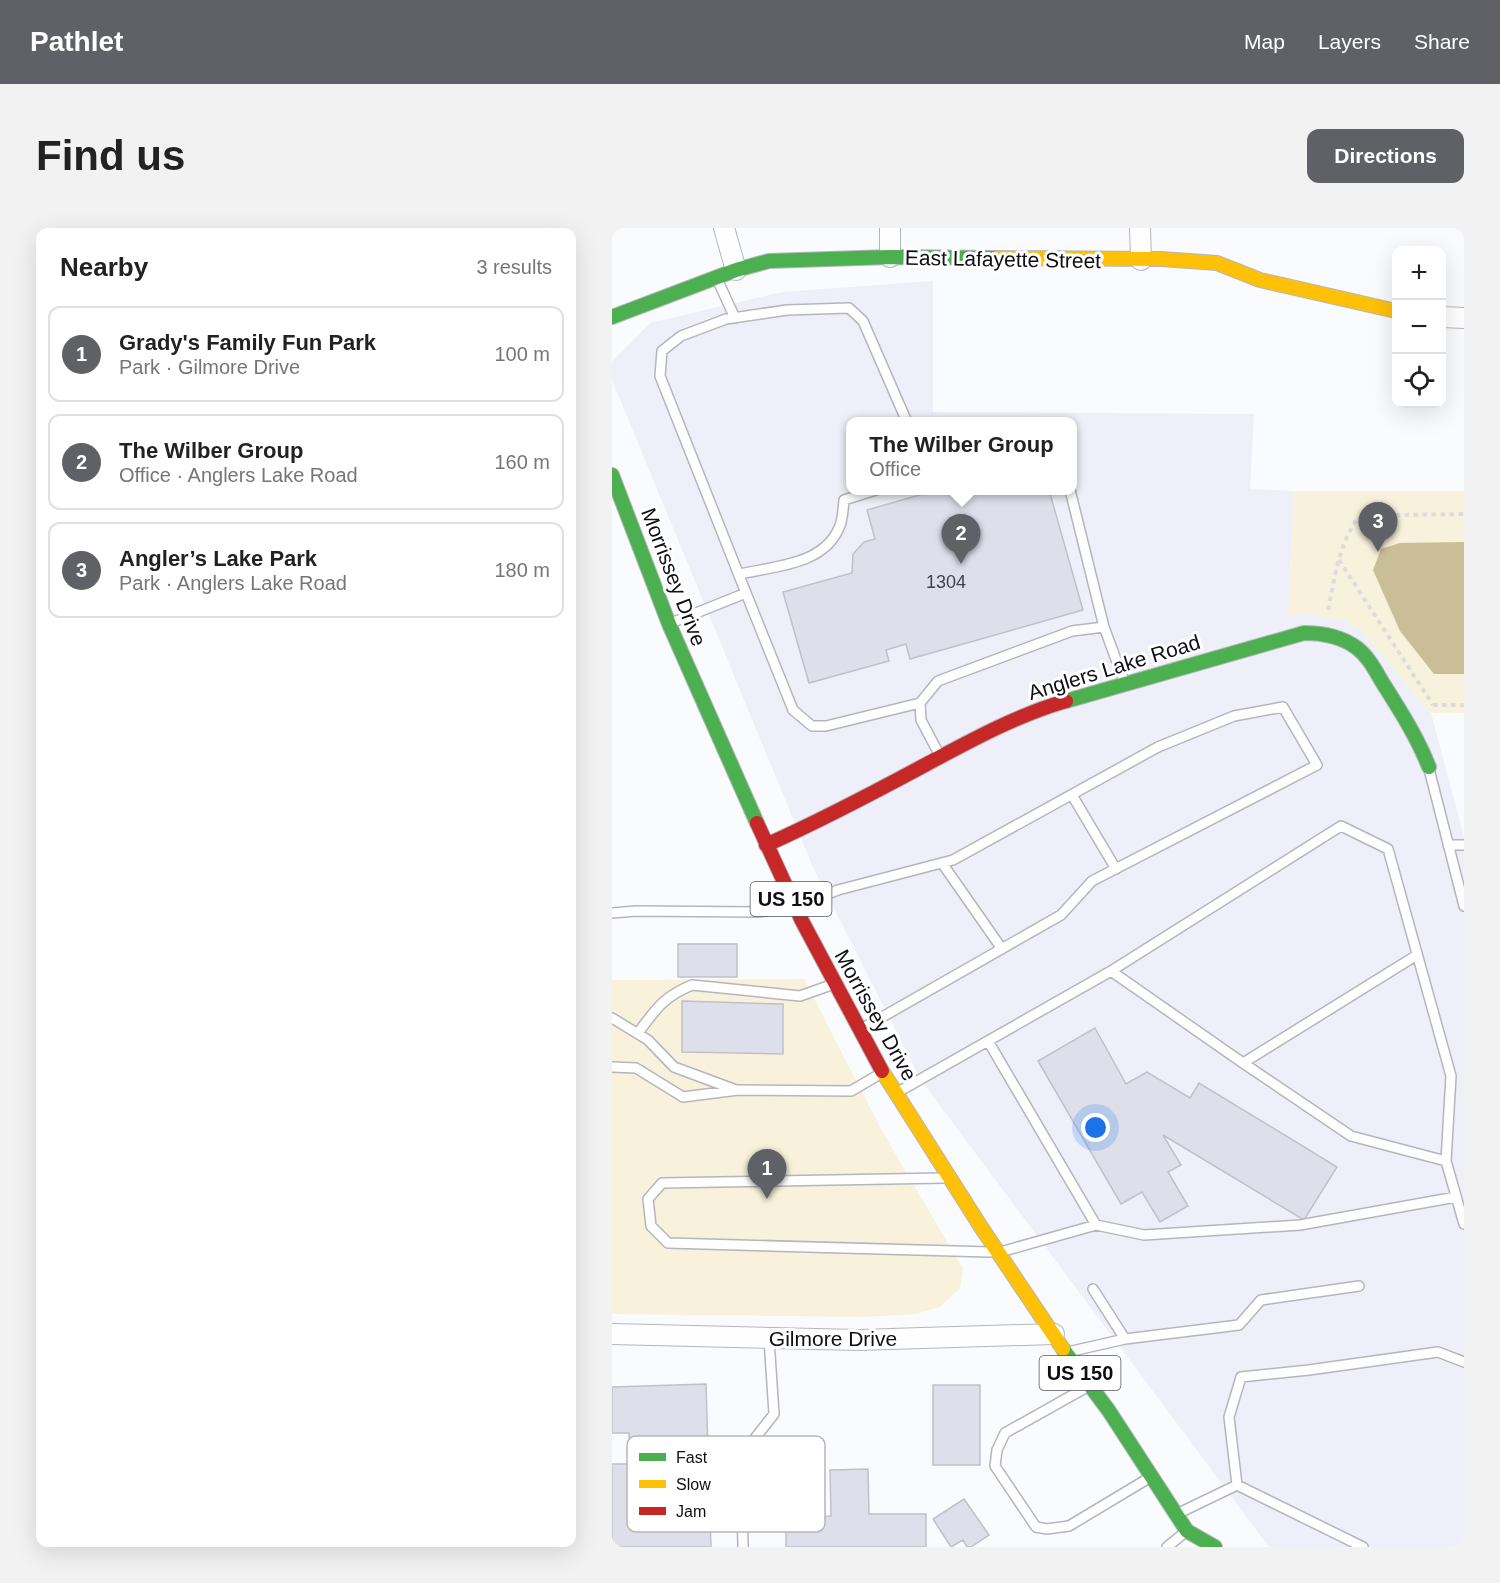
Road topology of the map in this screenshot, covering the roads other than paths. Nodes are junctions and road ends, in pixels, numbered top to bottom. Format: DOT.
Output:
graph roads {
  1 [pos="724,228"];
  2 [pos="890,228"];
  3 [pos="1140,228"];
  4 [pos="890,257"];
  5 [pos="1140,260"];
  6 [pos="736,270"];
  7 [pos="717,278"];
  8 [pos="1392,310"];
  9 [pos="612,317"];
  10 [pos="1446,317"];
  11 [pos="735,318"];
  12 [pos="1464,318"];
  13 [pos="905,417"];
  14 [pos="612,475"];
  15 [pos="861,495"];
  16 [pos="1071,495"];
  17 [pos="740,574"];
  18 [pos="746,593"];
  19 [pos="669,624"];
  20 [pos="1104,627"];
  21 [pos="1126,684"];
  22 [pos="920,703"];
  23 [pos="942,758"];
  24 [pos="1429,767"];
  25 [pos="1072,795"];
  26 [pos="766,845"];
  27 [pos="1448,845"];
  28 [pos="1464,845"];
  29 [pos="942,863"];
  30 [pos="1116,869"];
  31 [pos="1464,906"];
  32 [pos="795,907"];
  33 [pos="612,913"];
  34 [pos="1002,949"];
  35 [pos="1417,955"];
  36 [pos="1111,971"];
  37 [pos="833,984"];
  38 [pos="612,1018"];
  39 [pos="858,1030"];
  40 [pos="638,1033"];
  41 [pos="988,1041"];
  42 [pos="1243,1063"];
  43 [pos="612,1067"];
  44 [pos="882,1072"];
  45 [pos="738,1090"];
  46 [pos="895,1094"];
  47 [pos="1446,1161"];
  48 [pos="949,1178"];
  49 [pos="1456,1197"];
  50 [pos="1464,1224"];
  51 [pos="1096,1225"];
  52 [pos="998,1252"];
  53 [pos="1359,1286"];
  54 [pos="1093,1290"];
  55 [pos="612,1334"];
  56 [pos="1054,1334"];
  57 [pos="769,1339"];
  58 [pos="1125,1339"];
  59 [pos="1066,1352"];
  60 [pos="1464,1362"];
  61 [pos="1089,1386"];
  62 [pos="757,1436"];
  63 [pos="1151,1476"];
  64 [pos="1237,1485"];
  65 [pos="1176,1514"];
  66 [pos="1187,1531"];
  67 [pos="743,1532"];
  68 [pos="743,1547"];
  69 [pos="1167,1547"];
  70 [pos="1188,1547"];
  71 [pos="1215,1547"];
  72 [pos="1363,1547"];
  1 -- 6 [label="street"];
  2 -- 4 [label="street"];
  3 -- 5 [label="street"];
  4 -- 5 [label="street, East Lafayette Street"];
  4 -- 6 [label="street, East Lafayette Street"];
  5 -- 8 [label="street, East Lafayette Street"];
  6 -- 7 [label="street, East Lafayette Street"];
  7 -- 9 [label="street, East Lafayette Street"];
  7 -- 11 [label="lane"];
  10 -- 12 [label="street"];
  11 -- 13 [label="lane"];
  11 -- 17 [label="lane"];
  14 -- 19 [label="street, Morrissey Drive / US 150"];
  15 -- 17 [label="lane"];
  16 -- 20 [label="lane"];
  17 -- 18 [label="lane"];
  18 -- 19 [label="lane"];
  18 -- 22 [label="lane"];
  19 -- 26 [label="street, Morrissey Drive / US 150"];
  20 -- 21 [label="lane"];
  20 -- 22 [label="lane"];
  21 -- 23 [label="street, Anglers Lake Road"];
  21 -- 24 [label="street, Anglers Lake Road"];
  22 -- 23 [label="lane"];
  23 -- 26 [label="street, Anglers Lake Road"];
  24 -- 27 [label="lane"];
  25 -- 29 [label="lane"];
  25 -- 30 [label="lane"];
  25 -- 30 [label="lane"];
  26 -- 32 [label="street, Morrissey Drive / US 150"];
  27 -- 28 [label="lane"];
  27 -- 31 [label="lane"];
  29 -- 32 [label="lane"];
  29 -- 34 [label="lane"];
  30 -- 34 [label="lane"];
  32 -- 33 [label="lane"];
  32 -- 37 [label="street, Morrissey Drive / US 150"];
  34 -- 39 [label="lane"];
  35 -- 36 [label="lane"];
  35 -- 42 [label="lane"];
  35 -- 47 [label="lane"];
  36 -- 41 [label="lane"];
  36 -- 42 [label="lane"];
  37 -- 39 [label="street, Morrissey Drive / US 150"];
  37 -- 40 [label="lane"];
  38 -- 40 [label="lane"];
  39 -- 44 [label="street, Morrissey Drive / US 150"];
  40 -- 45 [label="lane"];
  41 -- 46 [label="lane"];
  41 -- 51 [label="lane"];
  42 -- 47 [label="lane"];
  43 -- 45 [label="lane"];
  44 -- 45 [label="lane"];
  44 -- 46 [label="street, Morrissey Drive / US 150"];
  46 -- 48 [label="street, Morrissey Drive / US 150"];
  47 -- 49 [label="lane"];
  48 -- 52 [label="street, Morrissey Drive / US 150"];
  48 -- 52 [label="lane"];
  49 -- 50 [label="lane"];
  49 -- 51 [label="lane"];
  51 -- 52 [label="lane"];
  52 -- 56 [label="street, Morrissey Drive / US 150"];
  53 -- 58 [label="lane"];
  54 -- 58 [label="lane"];
  55 -- 57 [label="street, Gilmore Drive"];
  56 -- 57 [label="street, Gilmore Drive"];
  56 -- 59 [label="street, Morrissey Drive / US 150"];
  57 -- 62 [label="lane"];
  58 -- 59 [label="lane"];
  59 -- 61 [label="street, Morrissey Drive / US 150"];
  60 -- 64 [label="lane"];
  61 -- 63 [label="street, Morrissey Drive / US 150"];
  61 -- 63 [label="lane"];
  63 -- 65 [label="street, Morrissey Drive / US 150"];
  64 -- 65 [label="lane"];
  64 -- 72 [label="lane"];
  65 -- 66 [label="street, Morrissey Drive / US 150"];
  66 -- 69 [label="lane"];
  66 -- 70 [label="street, Morrissey Drive / US 150"];
  66 -- 71 [label="street, Morrissey Drive / US 150"];
  67 -- 68 [label="lane"];
}
